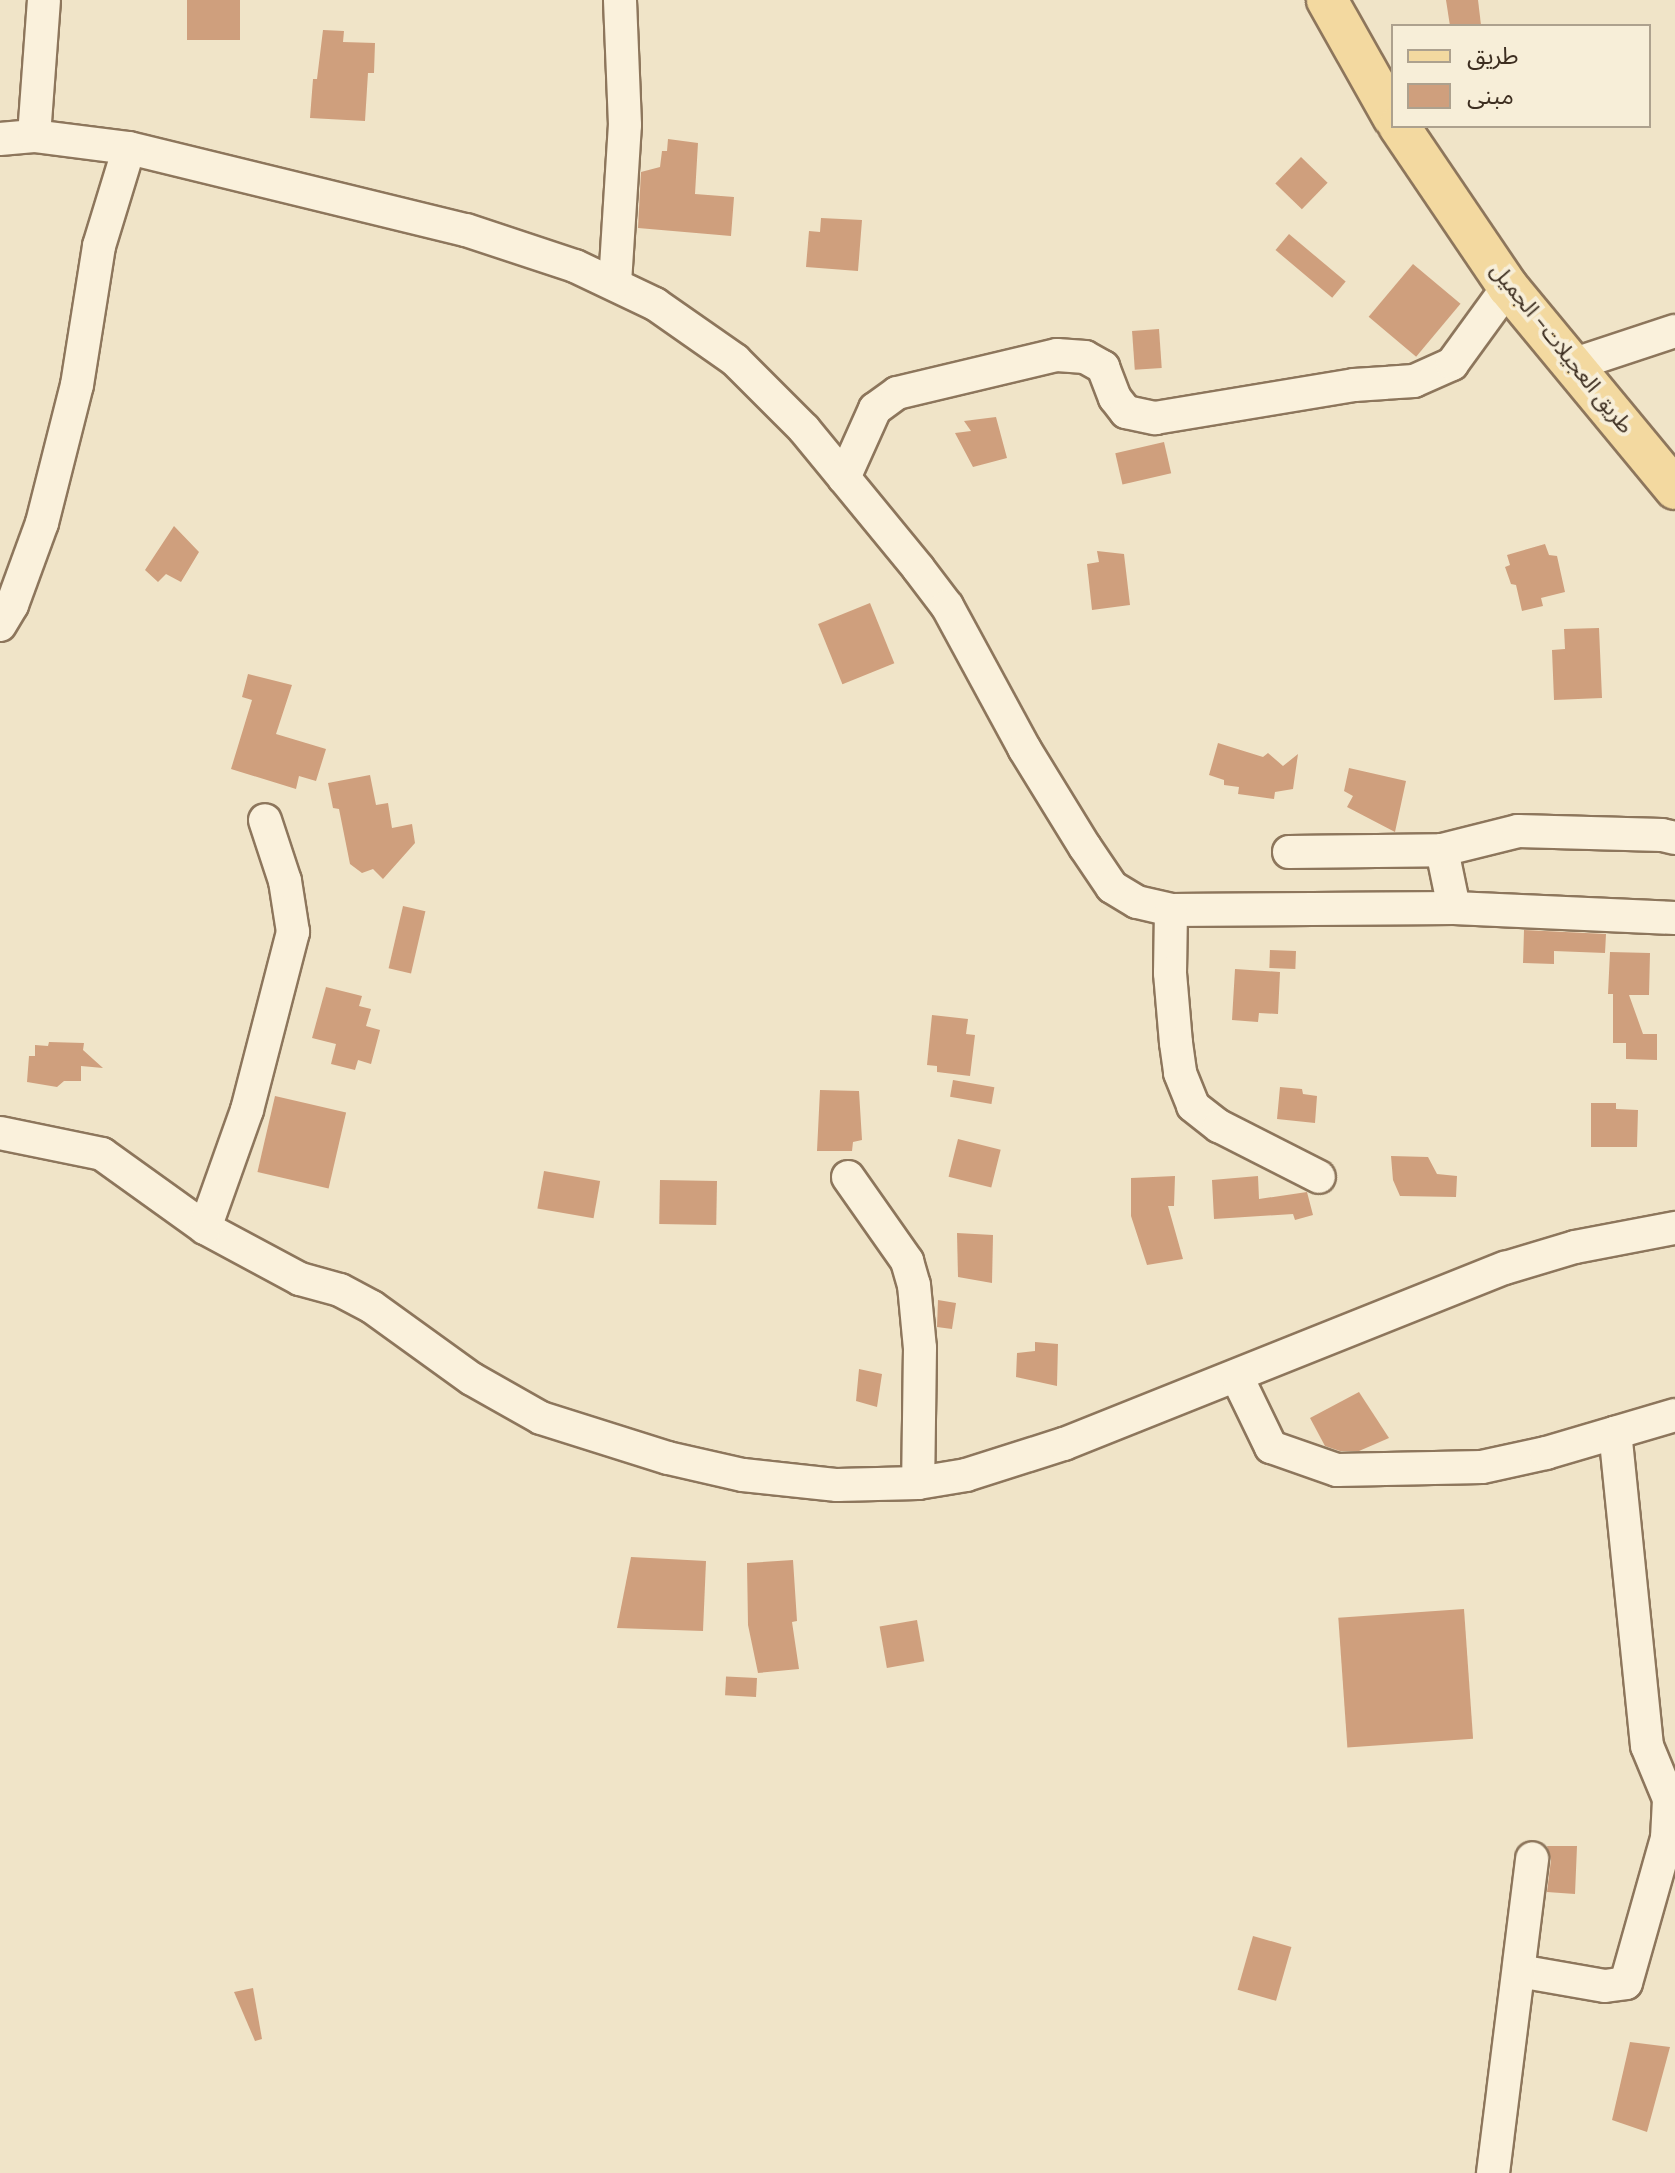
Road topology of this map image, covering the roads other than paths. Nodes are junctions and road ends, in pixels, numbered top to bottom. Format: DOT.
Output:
graph roads {
  1 [pos="44,0"];
  2 [pos="620,0"];
  3 [pos="1327,0"];
  4 [pos="1391,113"];
  5 [pos="1400,128"];
  6 [pos="34,136"];
  7 [pos="0,139"];
  8 [pos="129,148"];
  9 [pos="615,283"];
  10 [pos="1508,287"];
  11 [pos="1675,331"];
  12 [pos="1575,364"];
  13 [pos="844,478"];
  14 [pos="1675,489"];
  15 [pos="0,625"];
  16 [pos="265,820"];
  17 [pos="1675,838"];
  18 [pos="1442,850"];
  19 [pos="1289,852"];
  20 [pos="1454,908"];
  21 [pos="1171,910"];
  22 [pos="1675,918"];
  23 [pos="0,1133"];
  24 [pos="848,1177"];
  25 [pos="1319,1177"];
  26 [pos="205,1228"];
  27 [pos="1675,1228"];
  28 [pos="1237,1377"];
  29 [pos="1675,1415"];
  30 [pos="1615,1433"];
  31 [pos="918,1483"];
  32 [pos="1532,1858"];
  33 [pos="1519,1971"];
  34 [pos="1493,2173"];
  1 -- 6 [label="street"];
  2 -- 9 [label="street"];
  3 -- 4 [label="main road"];
  5 -- 10 [label="main road, طريق العجيلات- الجميل"];
  6 -- 7 [label="street"];
  6 -- 8 [label="street"];
  8 -- 9 [label="street"];
  8 -- 15 [label="street"];
  9 -- 13 [label="street"];
  10 -- 12 [label="main road, طريق العجيلات- الجميل"];
  10 -- 13 [label="street"];
  11 -- 12 [label="street"];
  12 -- 14 [label="main road, طريق العجيلات- الجميل"];
  13 -- 21 [label="street"];
  16 -- 26 [label="street"];
  17 -- 18 [label="street"];
  18 -- 19 [label="street"];
  18 -- 20 [label="street"];
  20 -- 21 [label="street"];
  20 -- 22 [label="street"];
  21 -- 25 [label="street"];
  23 -- 26 [label="street"];
  24 -- 31 [label="street"];
  26 -- 31 [label="street"];
  27 -- 28 [label="street"];
  28 -- 30 [label="street"];
  28 -- 31 [label="street"];
  29 -- 30 [label="street"];
  30 -- 33 [label="street"];
  32 -- 33 [label="street"];
  33 -- 34 [label="street"];
}
